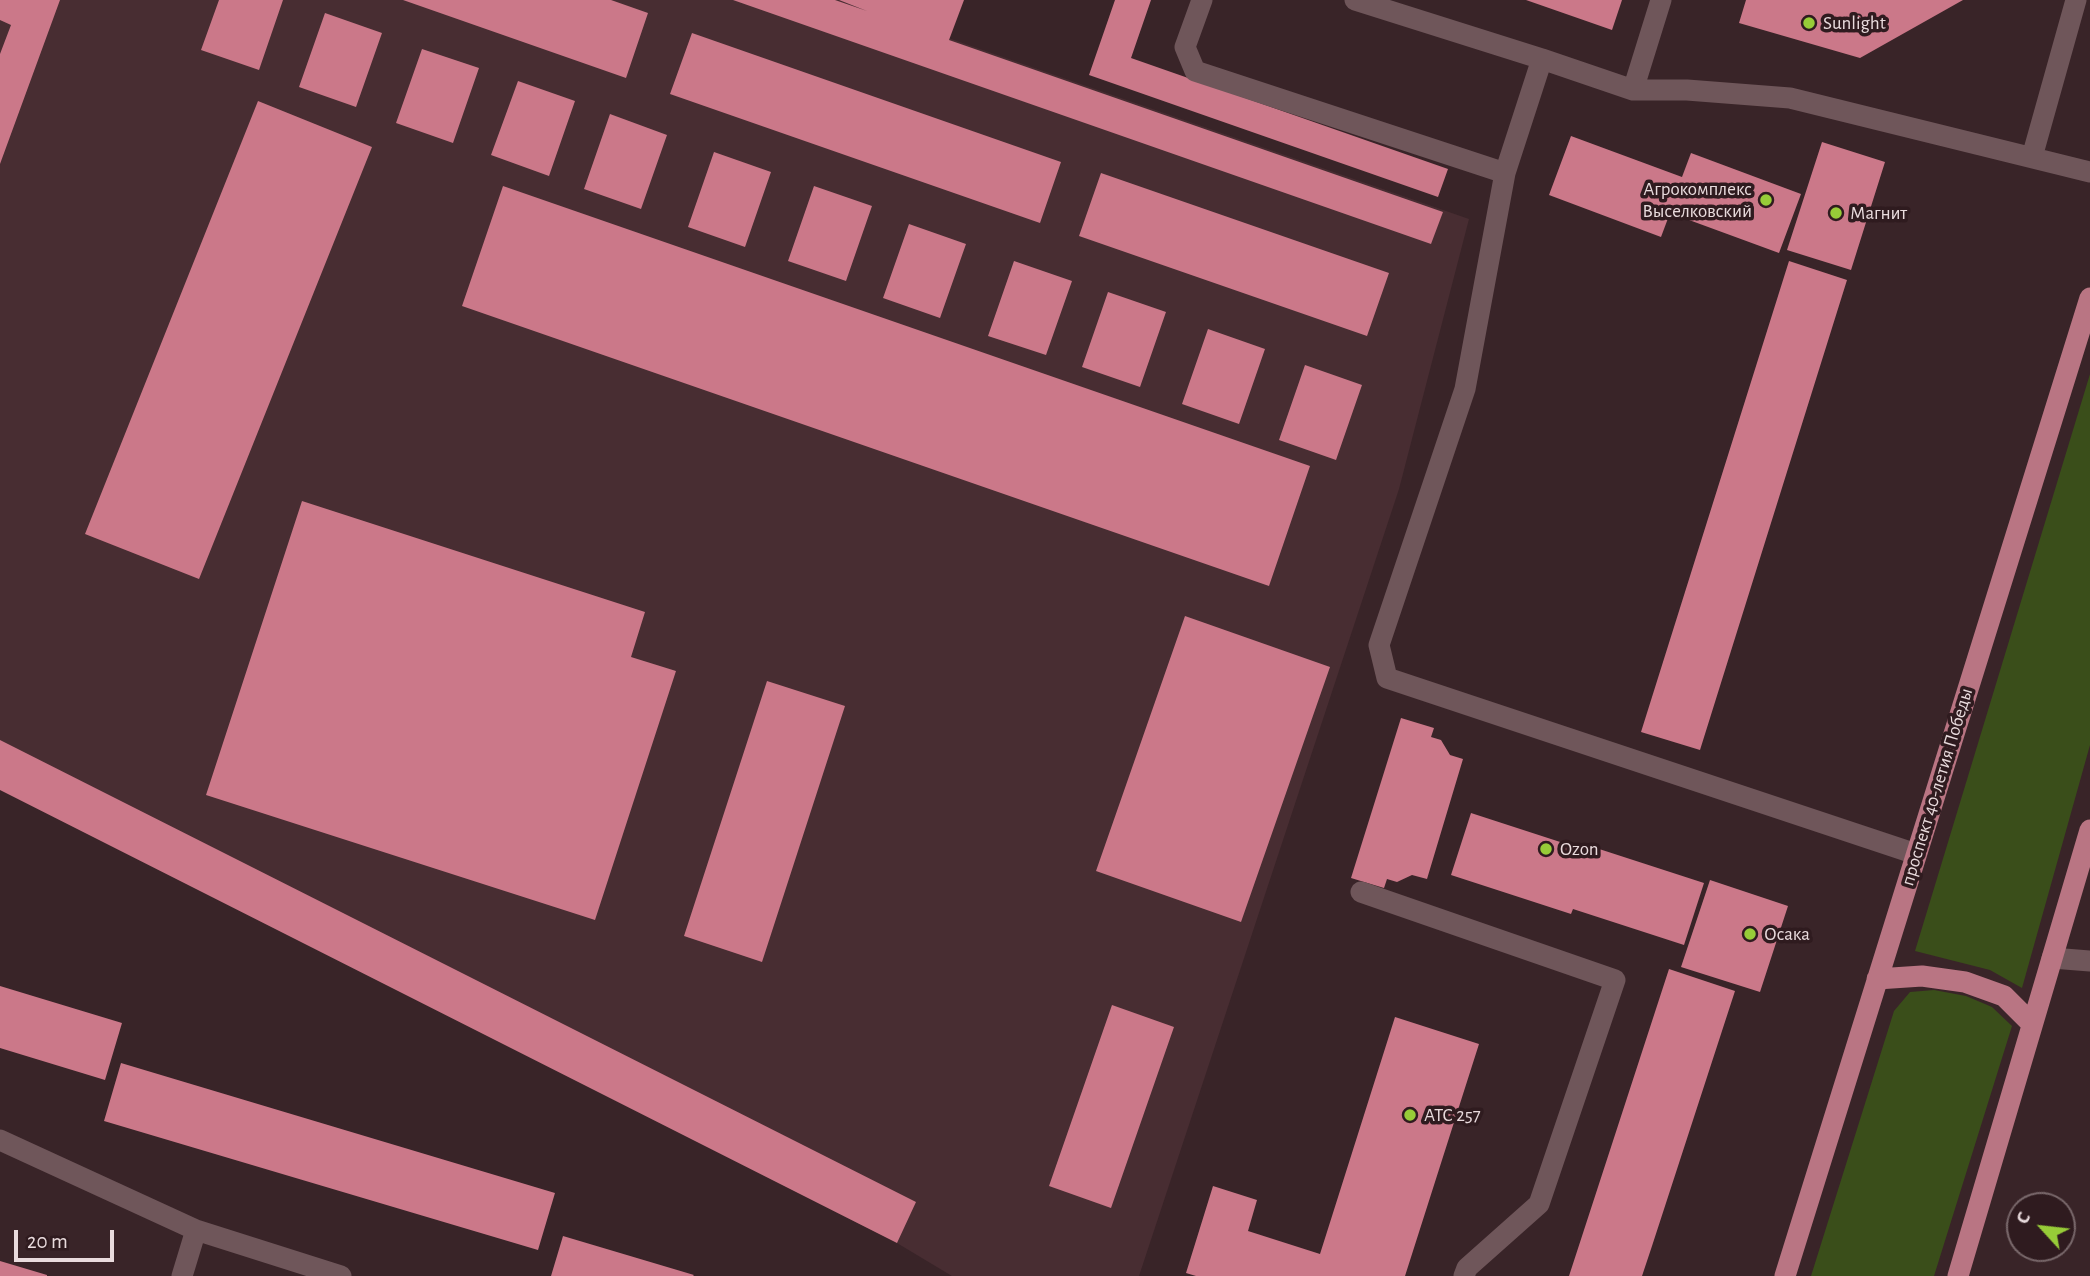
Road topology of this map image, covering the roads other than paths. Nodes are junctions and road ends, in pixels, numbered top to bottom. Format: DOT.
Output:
graph roads {
  1 [pos="1202,0"];
  2 [pos="1354,0"];
  3 [pos="1661,0"];
  4 [pos="2076,0"];
  5 [pos="1542,59"];
  6 [pos="1633,90"];
  7 [pos="2032,157"];
  8 [pos="2090,172"];
  9 [pos="1505,173"];
  10 [pos="2090,298"];
  11 [pos="2090,830"];
  12 [pos="1916,854"];
  13 [pos="1361,892"];
  14 [pos="2052,958"];
  15 [pos="2090,961"];
  16 [pos="1877,979"];
  17 [pos="2032,1024"];
  18 [pos="0,1140"];
  19 [pos="196,1230"];
  20 [pos="182,1276"];
  21 [pos="341,1276"];
  22 [pos="1464,1276"];
  23 [pos="1785,1276"];
  24 [pos="1958,1276"];
  1 -- 9 [label="street"];
  2 -- 5 [label="street"];
  3 -- 6 [label="street"];
  4 -- 7 [label="street"];
  5 -- 6 [label="street"];
  5 -- 9 [label="street"];
  6 -- 7 [label="street"];
  7 -- 8 [label="street"];
  9 -- 12 [label="street"];
  10 -- 12 [label="main road, проспект 40-летия Победы"];
  11 -- 14 [label="main road"];
  12 -- 16 [label="main road, проспект 40-летия Победы"];
  13 -- 22 [label="street"];
  14 -- 15 [label="street"];
  14 -- 17 [label="main road"];
  16 -- 17 [label="main road"];
  16 -- 23 [label="main road, проспект 40-летия Победы"];
  17 -- 24 [label="main road"];
  18 -- 19 [label="street"];
  19 -- 20 [label="street"];
  19 -- 21 [label="street"];
}
